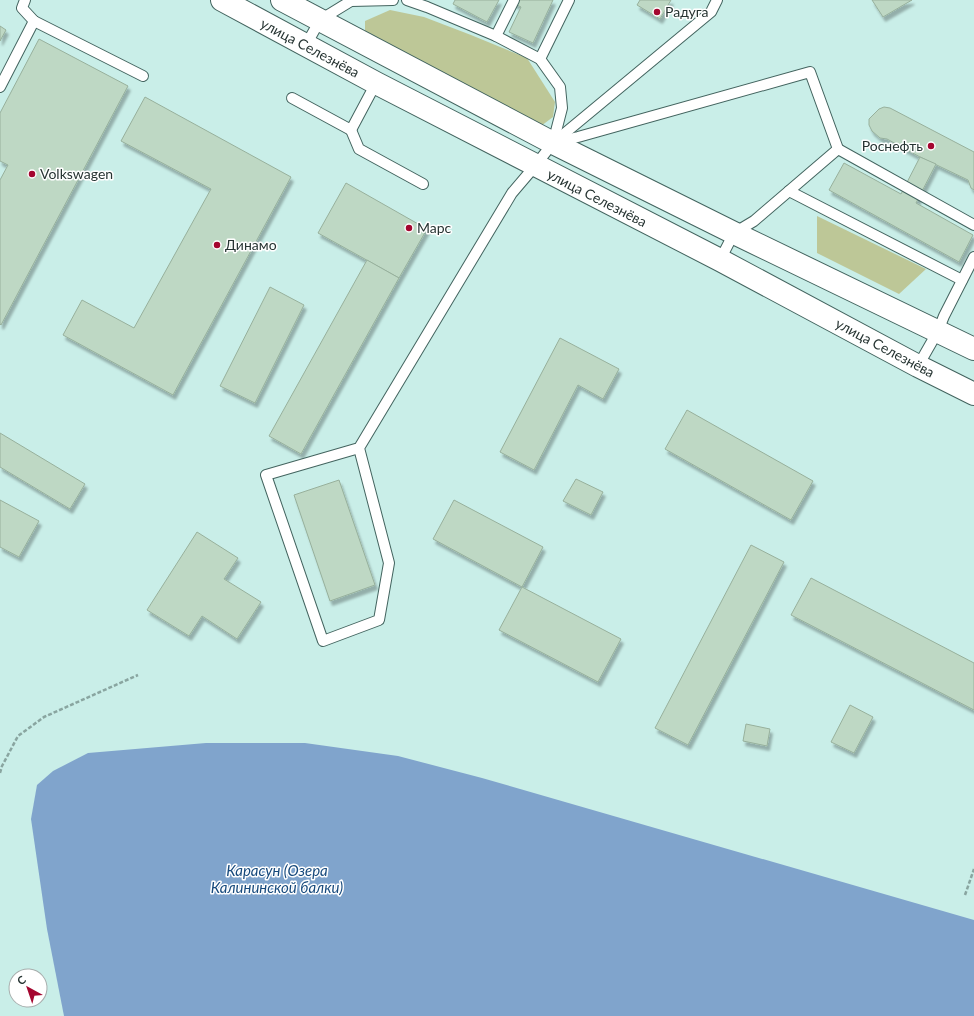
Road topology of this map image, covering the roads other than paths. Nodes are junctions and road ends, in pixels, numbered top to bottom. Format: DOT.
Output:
graph roads {
  1 [pos="25,0"];
  2 [pos="222,0"];
  3 [pos="282,0"];
  4 [pos="351,0"];
  5 [pos="393,0"];
  6 [pos="407,0"];
  7 [pos="514,0"];
  8 [pos="569,0"];
  9 [pos="718,0"];
  10 [pos="320,20"];
  11 [pos="34,21"];
  12 [pos="496,36"];
  13 [pos="306,46"];
  14 [pos="540,59"];
  15 [pos="143,76"];
  16 [pos="376,83"];
  17 [pos="0,87"];
  18 [pos="292,98"];
  19 [pos="351,130"];
  20 [pos="553,143"];
  21 [pos="838,149"];
  22 [pos="535,166"];
  23 [pos="423,184"];
  24 [pos="789,191"];
  25 [pos="974,225"];
  26 [pos="734,233"];
  27 [pos="974,257"];
  28 [pos="720,260"];
  29 [pos="962,280"];
  30 [pos="938,331"];
  31 [pos="974,350"];
  32 [pos="918,366"];
  33 [pos="974,394"];
  34 [pos="359,448"];
  1 -- 11 [label="lane"];
  2 -- 13 [label="main road, улица Селезнёва"];
  3 -- 10 [label="main road, улица Селезнёва"];
  4 -- 5 [label="lane"];
  4 -- 10 [label="lane"];
  6 -- 12 [label="lane"];
  7 -- 12 [label="lane"];
  8 -- 14 [label="lane"];
  9 -- 20 [label="lane"];
  10 -- 13 [label="lane"];
  10 -- 20 [label="main road, улица Селезнёва"];
  11 -- 15 [label="lane"];
  11 -- 17 [label="lane"];
  12 -- 14 [label="lane"];
  13 -- 16 [label="main road, улица Селезнёва"];
  14 -- 20 [label="lane"];
  16 -- 19 [label="lane"];
  16 -- 22 [label="main road, улица Селезнёва"];
  18 -- 19 [label="lane"];
  19 -- 23 [label="lane"];
  20 -- 21 [label="lane"];
  20 -- 22 [label="lane"];
  20 -- 26 [label="main road, улица Селезнёва"];
  21 -- 24 [label="lane"];
  21 -- 25 [label="lane"];
  22 -- 28 [label="main road, улица Селезнёва"];
  22 -- 34 [label="lane"];
  24 -- 26 [label="lane"];
  24 -- 29 [label="lane"];
  26 -- 28 [label="lane"];
  26 -- 30 [label="main road, улица Селезнёва"];
  27 -- 29 [label="lane"];
  28 -- 32 [label="main road, улица Селезнёва"];
  29 -- 30 [label="lane"];
  30 -- 31 [label="main road, улица Селезнёва"];
  30 -- 32 [label="lane"];
  32 -- 33 [label="main road, улица Селезнёва"];
  34 -- 34 [label="lane"];
}
